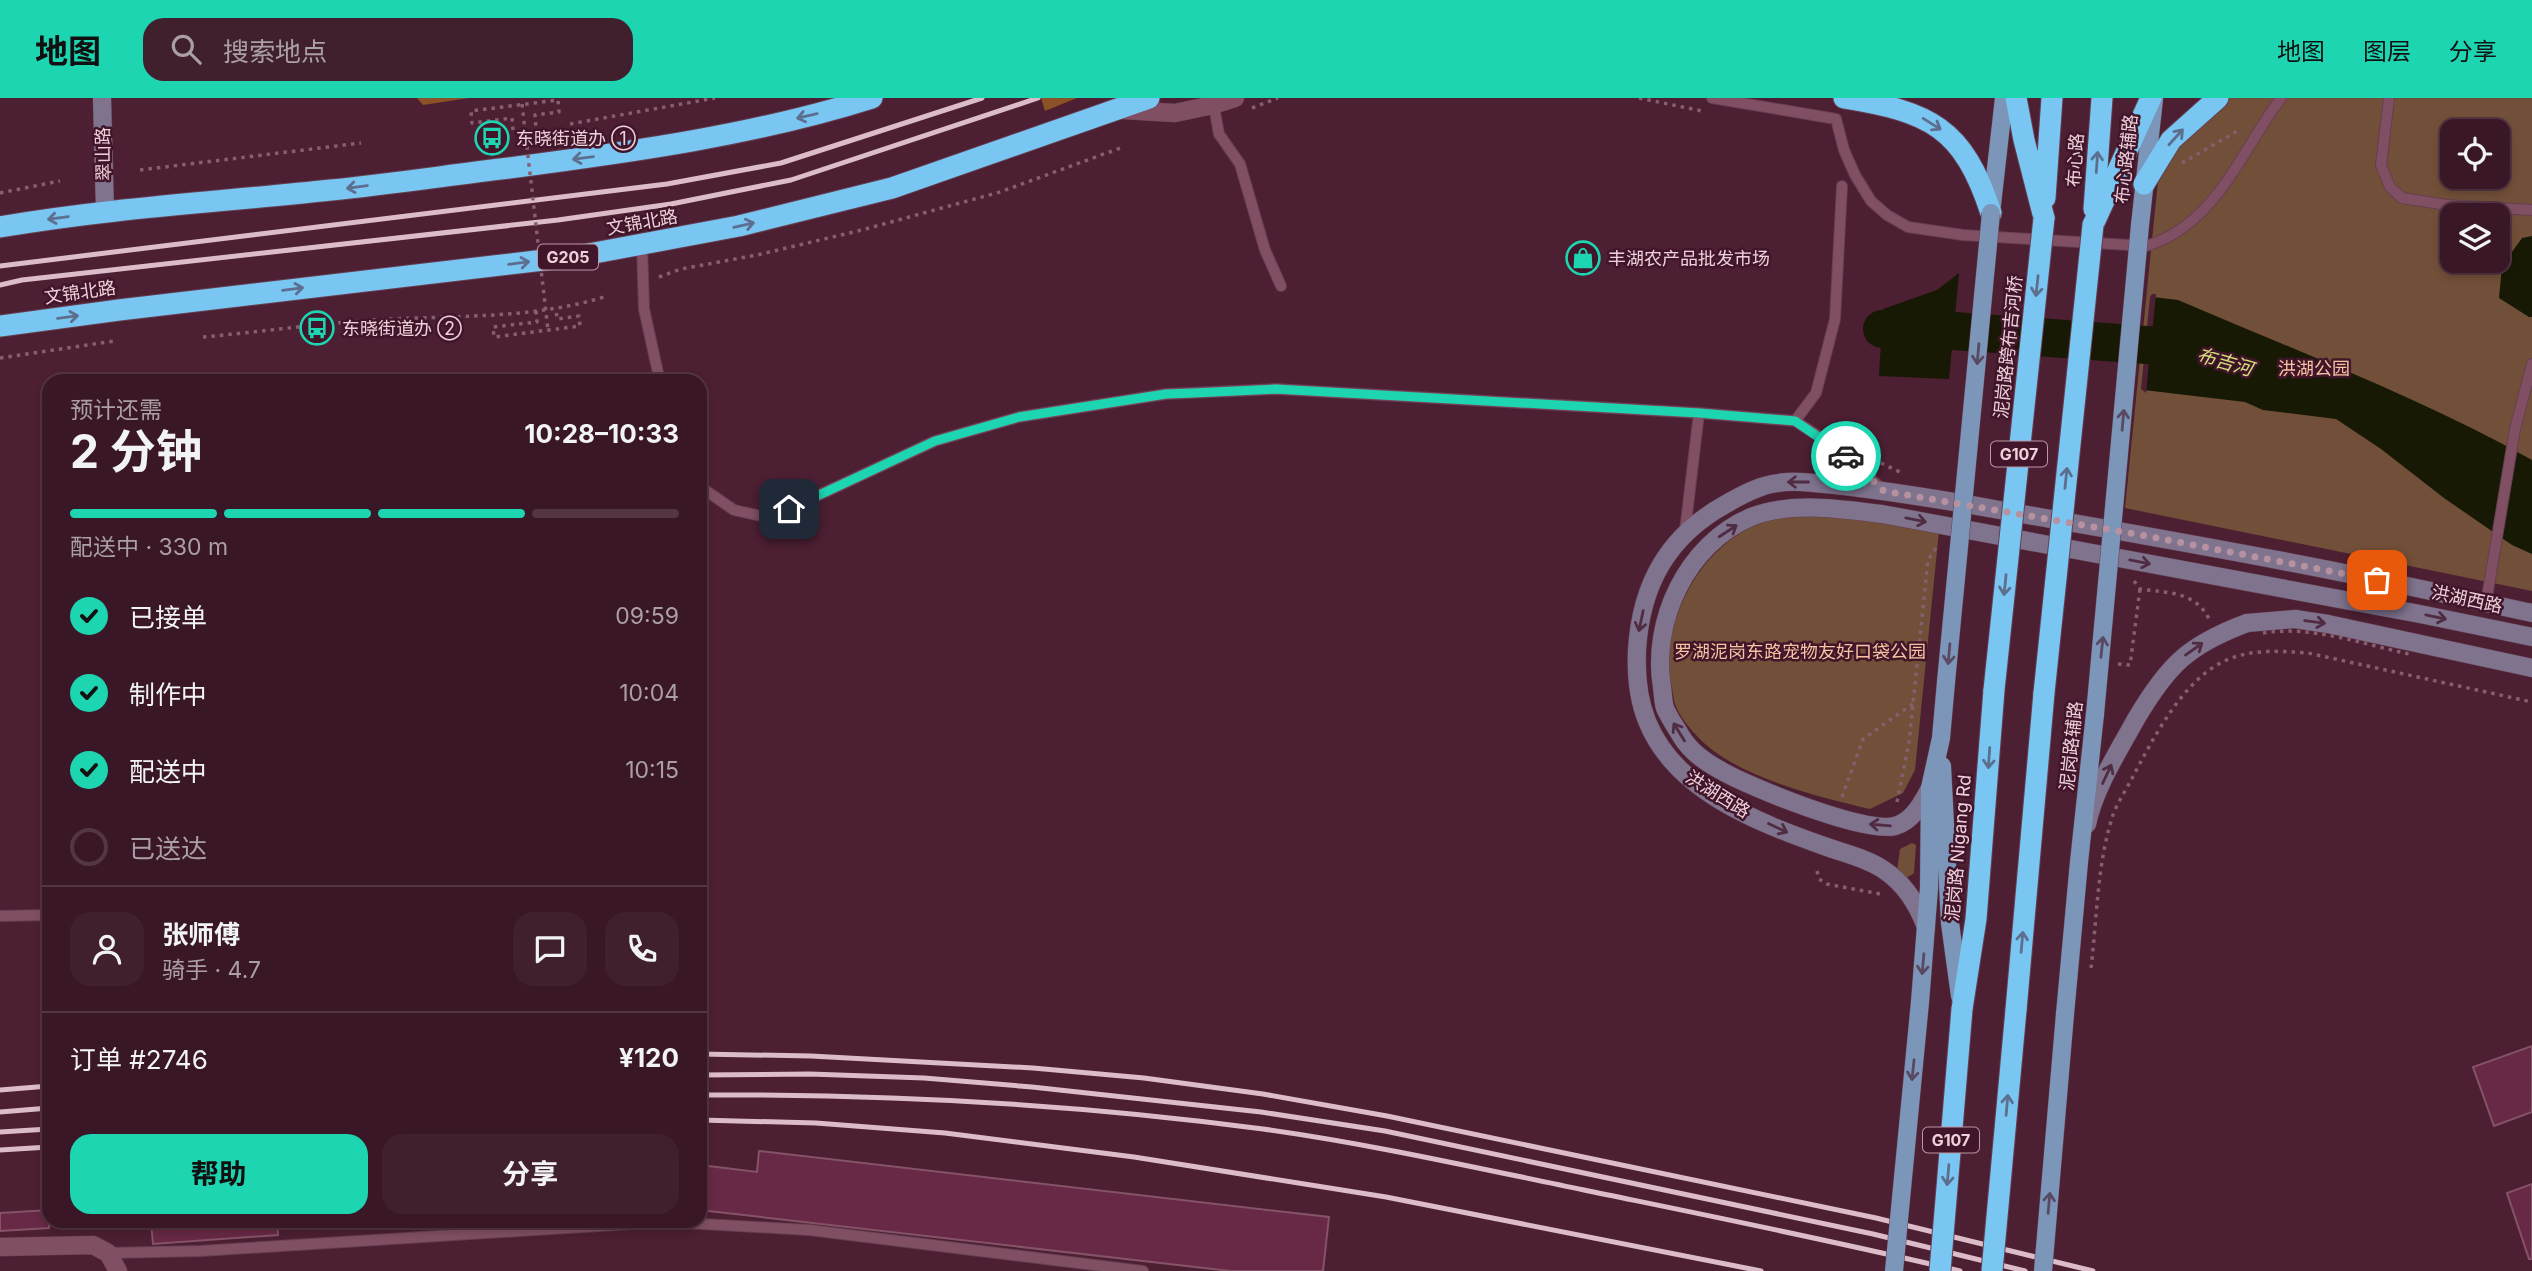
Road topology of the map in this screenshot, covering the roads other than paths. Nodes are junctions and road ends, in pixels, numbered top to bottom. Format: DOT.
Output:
graph roads {
  1 [pos="103,98"];
  2 [pos="872,98"];
  3 [pos="1149,98"];
  4 [pos="1712,98"];
  5 [pos="1844,98"];
  6 [pos="2004,98"];
  7 [pos="2017,98"];
  8 [pos="2052,98"];
  9 [pos="2102,98"];
  10 [pos="2152,98"];
  11 [pos="2218,98"];
  12 [pos="2281,98"];
  13 [pos="2389,98"];
  14 [pos="1213,102"];
  15 [pos="844,103"];
  16 [pos="1239,104"];
  17 [pos="1119,110"];
  18 [pos="2144,184"];
  19 [pos="1842,186"];
  20 [pos="2532,210"];
  21 [pos="105,211"];
  22 [pos="1991,213"];
  23 [pos="2044,218"];
  24 [pos="2093,225"];
  25 [pos="2140,225"];
  26 [pos="0,227"];
  27 [pos="642,246"];
  28 [pos="1281,286"];
  29 [pos="0,326"];
  30 [pos="2532,364"];
  31 [pos="658,374"];
  32 [pos="2528,389"];
  33 [pos="1699,413"];
  34 [pos="1795,421"];
  35 [pos="707,491"];
  36 [pos="1884,491"];
  37 [pos="1685,531"];
  38 [pos="2486,603"];
  39 [pos="2532,613"];
  40 [pos="2532,637"];
  41 [pos="2532,668"];
  42 [pos="1994,690"];
  43 [pos="1941,738"];
  44 [pos="1930,788"];
  45 [pos="2079,862"];
  46 [pos="42,915"];
  47 [pos="0,916"];
  48 [pos="1926,927"];
  49 [pos="1962,1009"];
  50 [pos="707,1224"];
  51 [pos="569,1228"];
  52 [pos="0,1247"];
  53 [pos="108,1253"];
  54 [pos="118,1271"];
  55 [pos="1143,1271"];
  56 [pos="1894,1271"];
  57 [pos="1940,1271"];
  58 [pos="1992,1271"];
  59 [pos="2043,1271"];
  1 -- 21 [label="main road, 翠山路"];
  2 -- 15 [label="highway"];
  3 -- 17 [label="highway, 文锦北路 / G205"];
  4 -- 12 [label="lane"];
  5 -- 22 [label="highway, one-way"];
  6 -- 22 [label="main road"];
  7 -- 23 [label="highway"];
  8 -- 23 [label="highway, 布心路 / G107"];
  24 -- 9 [label="highway, 布心路 / G107, one-way"];
  10 -- 18 [label="main road, 布心路辅路"];
  10 -- 24 [label="highway"];
  18 -- 11 [label="highway, one-way"];
  13 -- 20 [label="lane"];
  14 -- 16 [label="street"];
  14 -- 17 [label="street"];
  14 -- 28 [label="lane"];
  15 -- 21 [label="highway, one-way"];
  27 -- 17 [label="highway, 文锦北路 / G205, one-way"];
  18 -- 25 [label="main road, 布心路辅路"];
  19 -- 34 [label="lane"];
  21 -- 26 [label="highway, one-way"];
  22 -- 43 [label="main road, one-way, bridge"];
  23 -- 42 [label="highway, 泥岗路跨布吉河桥 / G107, one-way, bridge"];
  58 -- 24 [label="highway, G107, one-way, bridge"];
  45 -- 25 [label="main road, 泥岗路辅路, one-way, bridge"];
  29 -- 27 [label="highway, 文锦北路 / G205, one-way"];
  27 -- 31 [label="lane"];
  30 -- 32 [label="lane"];
  32 -- 38 [label="lane"];
  33 -- 34 [label="lane"];
  33 -- 35 [label="lane"];
  33 -- 37 [label="lane"];
  34 -- 36 [label="lane"];
  36 -- 37 [label="main road, 洪湖西路, one-way"];
  36 -- 38 [label="main road, 洪湖西路"];
  37 -- 48 [label="main road, 洪湖西路, one-way"];
  38 -- 39 [label="main road, 洪湖西路"];
  44 -- 40 [label="main road, 洪湖西路, one-way"];
  45 -- 41 [label="main road, one-way, bridge"];
  42 -- 49 [label="highway, 泥岗路 Nigang Rd / G107, one-way"];
  43 -- 44 [label="main road"];
  43 -- 49 [label="main road"];
  44 -- 48 [label="main road"];
  59 -- 45 [label="main road, 泥岗路辅路, one-way, bridge"];
  46 -- 47 [label="lane"];
  48 -- 56 [label="main road, one-way, bridge"];
  49 -- 57 [label="highway, G107, one-way, bridge"];
  50 -- 55 [label="lane"];
  51 -- 53 [label="lane"];
  52 -- 53 [label="street"];
  53 -- 54 [label="street"];
}
